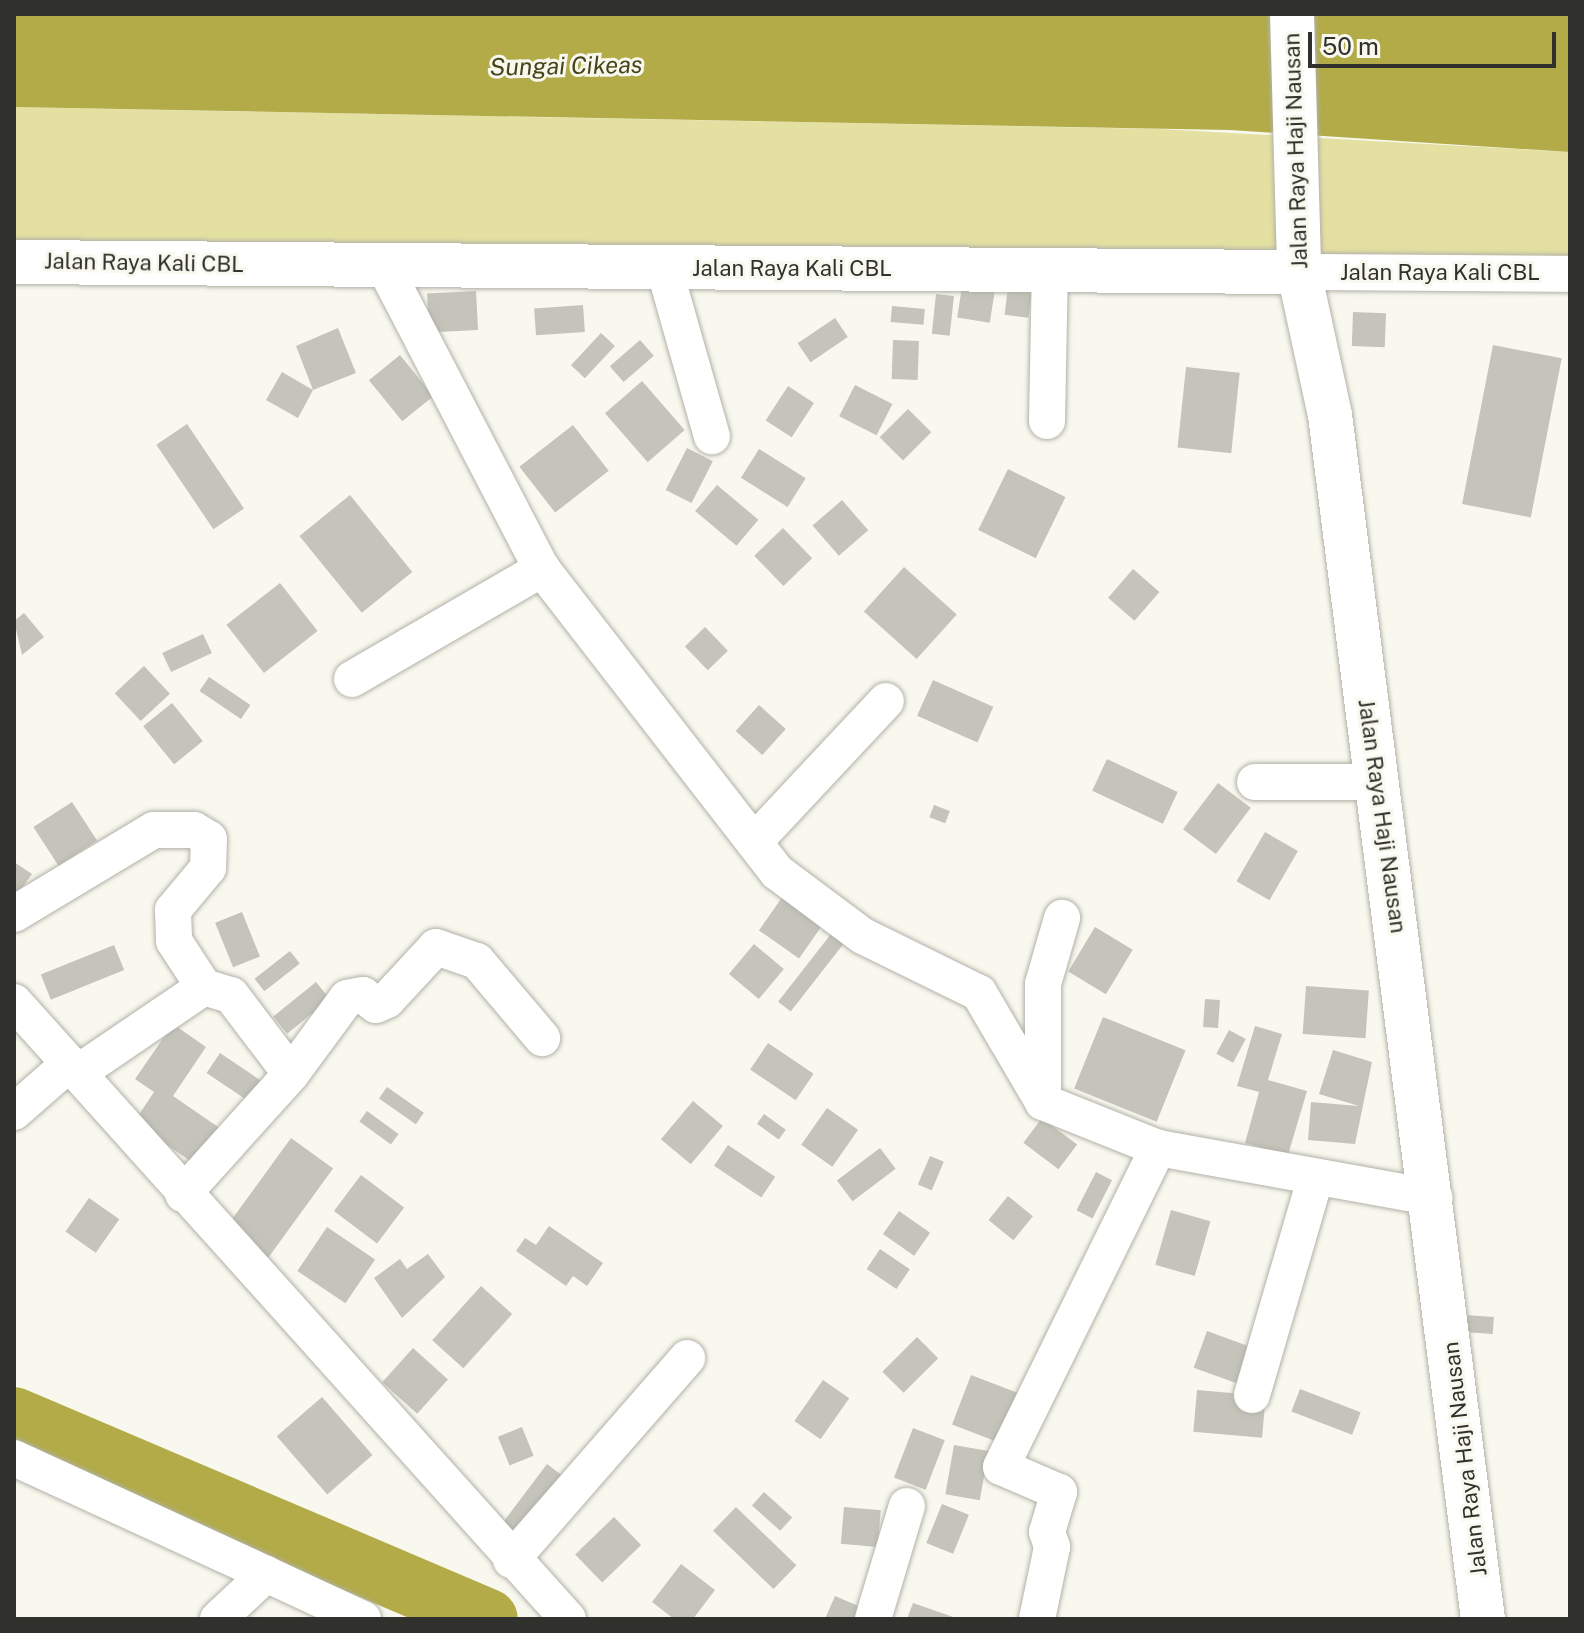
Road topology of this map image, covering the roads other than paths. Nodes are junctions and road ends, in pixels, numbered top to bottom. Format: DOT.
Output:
graph roads {
  1 [pos="1292,14"];
  2 [pos="1299,253"];
  3 [pos="14,262"];
  4 [pos="384,266"];
  5 [pos="664,268"];
  6 [pos="1050,271"];
  7 [pos="1570,274"];
  8 [pos="1047,421"];
  9 [pos="712,436"];
  10 [pos="542,569"];
  11 [pos="352,679"];
  12 [pos="886,701"];
  13 [pos="1255,782"];
  14 [pos="1377,782"];
  15 [pos="754,842"];
  16 [pos="14,914"];
  17 [pos="1062,918"];
  18 [pos="204,987"];
  19 [pos="14,1002"];
  20 [pos="542,1038"];
  21 [pos="75,1068"];
  22 [pos="291,1074"];
  23 [pos="1043,1102"];
  24 [pos="14,1112"];
  25 [pos="1158,1148"];
  26 [pos="1315,1179"];
  27 [pos="183,1194"];
  28 [pos="1435,1198"];
  29 [pos="687,1358"];
  30 [pos="1252,1395"];
  31 [pos="14,1458"];
  32 [pos="907,1506"];
  33 [pos="511,1560"];
  34 [pos="266,1574"];
  35 [pos="218,1619"];
  36 [pos="363,1619"];
  37 [pos="568,1619"];
  38 [pos="873,1619"];
  39 [pos="1037,1619"];
  40 [pos="1483,1619"];
  1 -- 2 [label="main road, Jalan Raya Haji Nausan"];
  2 -- 6 [label="main road, Jalan Raya Kali CBL"];
  2 -- 7 [label="street, Jalan Raya Kali CBL"];
  2 -- 14 [label="main road, Jalan Raya Haji Nausan"];
  3 -- 4 [label="main road, Jalan Raya Kali CBL"];
  4 -- 5 [label="main road, Jalan Raya Kali CBL"];
  4 -- 10 [label="street"];
  5 -- 6 [label="main road, Jalan Raya Kali CBL"];
  5 -- 9 [label="street"];
  6 -- 8 [label="street"];
  10 -- 11 [label="street"];
  10 -- 15 [label="street"];
  12 -- 15 [label="street"];
  13 -- 14 [label="street"];
  14 -- 28 [label="main road, Jalan Raya Haji Nausan"];
  15 -- 23 [label="street"];
  16 -- 18 [label="street"];
  17 -- 23 [label="street"];
  18 -- 21 [label="street"];
  18 -- 22 [label="street"];
  19 -- 21 [label="street"];
  20 -- 22 [label="street"];
  21 -- 24 [label="street"];
  21 -- 27 [label="street"];
  22 -- 27 [label="street"];
  23 -- 25 [label="street"];
  25 -- 26 [label="street"];
  25 -- 39 [label="street"];
  26 -- 28 [label="street"];
  26 -- 30 [label="street"];
  27 -- 33 [label="street"];
  28 -- 40 [label="main road, Jalan Raya Haji Nausan"];
  29 -- 33 [label="street"];
  31 -- 34 [label="street"];
  32 -- 38 [label="street"];
  33 -- 37 [label="street"];
  34 -- 35 [label="street"];
  34 -- 36 [label="street"];
}
